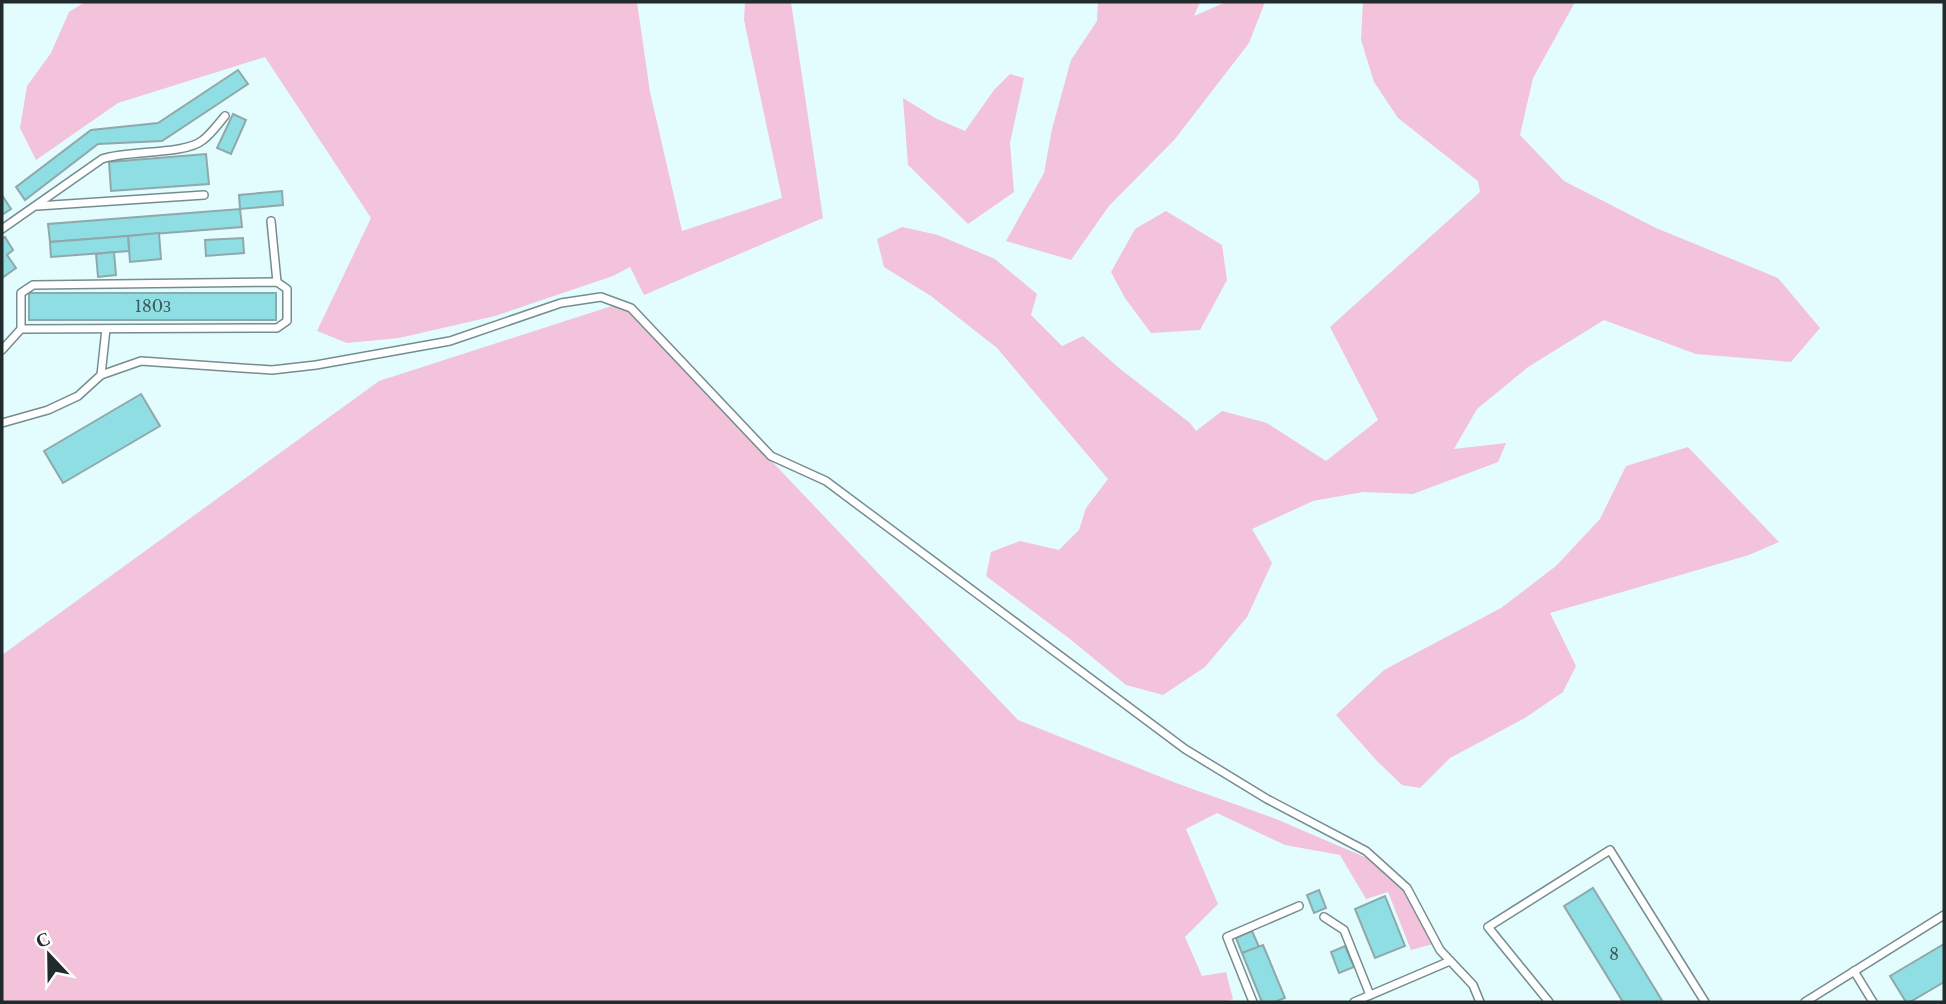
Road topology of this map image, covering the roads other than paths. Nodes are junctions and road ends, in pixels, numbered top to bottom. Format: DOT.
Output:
graph roads {
  1 [pos="225,116"];
  2 [pos="204,195"];
  3 [pos="36,206"];
  4 [pos="271,221"];
  5 [pos="2,229"];
  6 [pos="277,282"];
  7 [pos="21,329"];
  8 [pos="106,329"];
  9 [pos="2,350"];
  10 [pos="101,375"];
  11 [pos="2,423"];
  12 [pos="1299,906"];
  13 [pos="1944,915"];
  14 [pos="1324,917"];
  15 [pos="1450,961"];
  16 [pos="1854,971"];
  17 [pos="1370,995"];
  18 [pos="1252,1002"];
  19 [pos="1354,1002"];
  20 [pos="1480,1002"];
  21 [pos="1549,1002"];
  22 [pos="1705,1002"];
  23 [pos="1805,1002"];
  24 [pos="1874,1002"];
  1 -- 3 [label="lane"];
  2 -- 3 [label="lane"];
  3 -- 5 [label="lane"];
  4 -- 6 [label="lane"];
  6 -- 7 [label="lane"];
  6 -- 8 [label="lane"];
  7 -- 8 [label="lane"];
  7 -- 9 [label="lane"];
  8 -- 10 [label="lane"];
  10 -- 11 [label="lane"];
  10 -- 15 [label="lane"];
  12 -- 18 [label="lane"];
  13 -- 16 [label="lane"];
  14 -- 17 [label="lane"];
  15 -- 17 [label="lane"];
  15 -- 20 [label="lane"];
  16 -- 23 [label="lane"];
  16 -- 24 [label="lane"];
  17 -- 19 [label="lane"];
  21 -- 22 [label="lane"];
}
